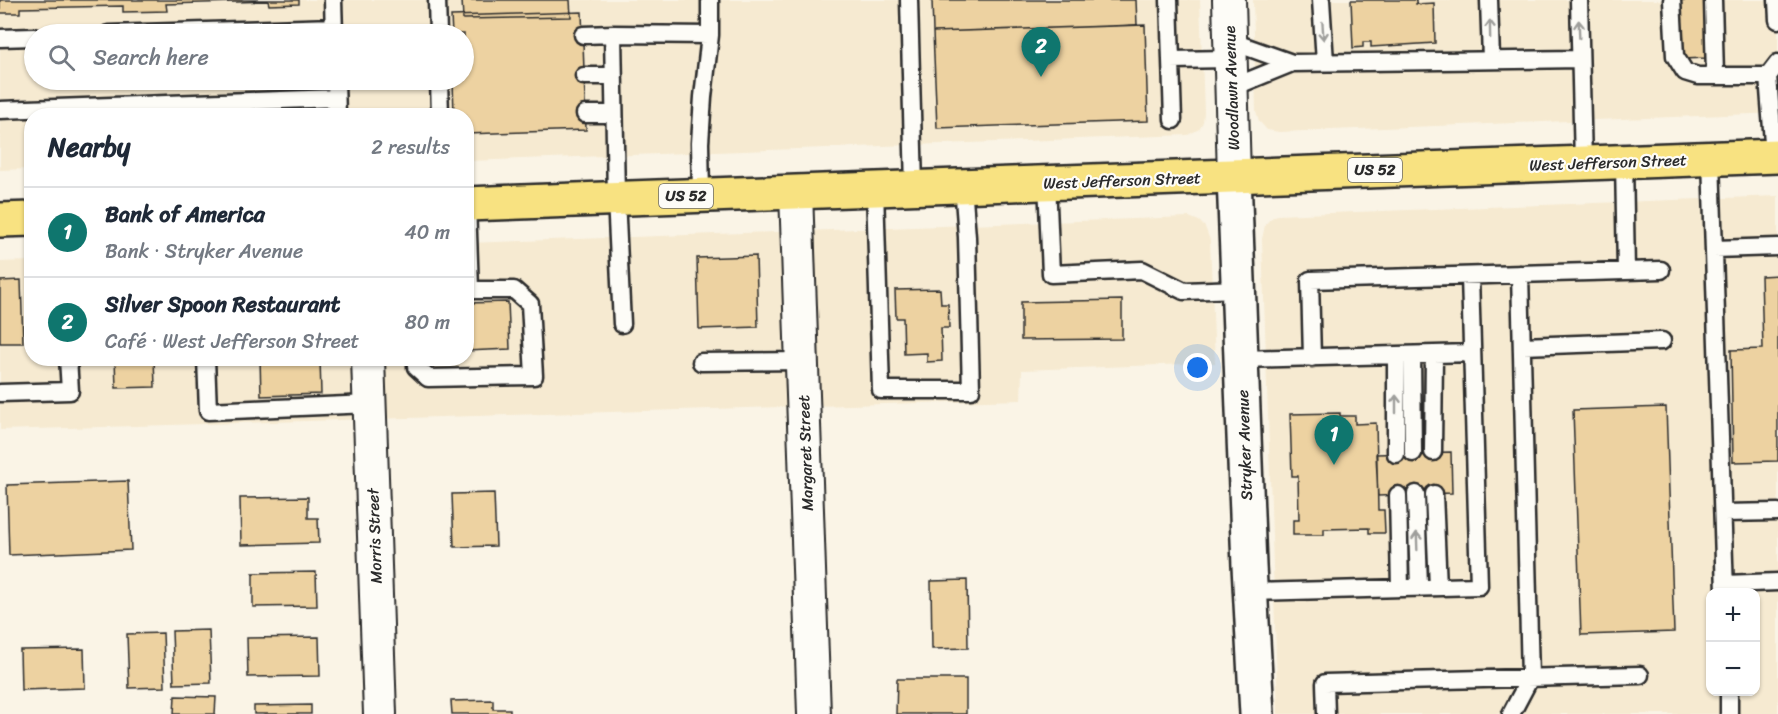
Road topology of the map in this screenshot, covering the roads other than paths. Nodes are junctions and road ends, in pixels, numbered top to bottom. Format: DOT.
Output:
graph roads {
  1 [pos="333,0"];
  2 [pos="437,0"];
  3 [pos="710,0"];
  4 [pos="909,0"];
  5 [pos="1169,0"];
  6 [pos="1229,0"];
  7 [pos="1321,0"];
  8 [pos="1490,0"];
  9 [pos="1579,0"];
  10 [pos="1672,0"];
  11 [pos="1713,0"];
  12 [pos="1777,0"];
  13 [pos="1778,20"];
  14 [pos="334,24"];
  15 [pos="438,24"];
  16 [pos="613,34"];
  17 [pos="583,35"];
  18 [pos="710,35"];
  19 [pos="24,37"];
  20 [pos="0,38"];
  21 [pos="1491,59"];
  22 [pos="1580,59"];
  23 [pos="1171,60"];
  24 [pos="1325,62"];
  25 [pos="1231,63"];
  26 [pos="1292,63"];
  27 [pos="1773,69"];
  28 [pos="584,76"];
  29 [pos="614,76"];
  30 [pos="1715,76"];
  31 [pos="336,90"];
  32 [pos="439,90"];
  33 [pos="336,98"];
  34 [pos="168,108"];
  35 [pos="337,108"];
  36 [pos="440,108"];
  37 [pos="0,110"];
  38 [pos="24,110"];
  39 [pos="585,114"];
  40 [pos="614,114"];
  41 [pos="1173,120"];
  42 [pos="1776,156"];
  43 [pos="1711,159"];
  44 [pos="1624,161"];
  45 [pos="1583,163"];
  46 [pos="1234,176"];
  47 [pos="1047,183"];
  48 [pos="963,185"];
  49 [pos="914,187"];
  50 [pos="875,189"];
  51 [pos="796,192"];
  52 [pos="701,195"];
  53 [pos="616,198"];
  54 [pos="474,204"];
  55 [pos="24,219"];
  56 [pos="0,220"];
  57 [pos="1778,247"];
  58 [pos="1714,249"];
  59 [pos="1661,270"];
  60 [pos="1626,271"];
  61 [pos="1520,274"];
  62 [pos="1470,276"];
  63 [pos="1238,289"];
  64 [pos="474,290"];
  65 [pos="622,324"];
  66 [pos="1662,341"];
  67 [pos="1522,346"];
  68 [pos="1472,353"];
  69 [pos="1434,354"];
  70 [pos="1404,355"];
  71 [pos="1312,357"];
  72 [pos="1241,359"];
  73 [pos="802,361"];
  74 [pos="701,362"];
  75 [pos="68,366"];
  76 [pos="206,366"];
  77 [pos="368,366"];
  78 [pos="416,366"];
  79 [pos="0,393"];
  80 [pos="370,405"];
  81 [pos="1432,452"];
  82 [pos="1413,453"];
  83 [pos="1396,454"];
  84 [pos="1416,494"];
  85 [pos="1434,494"];
  86 [pos="1398,495"];
  87 [pos="1778,512"];
  88 [pos="1723,513"];
  89 [pos="1778,582"];
  90 [pos="1419,587"];
  91 [pos="1438,587"];
  92 [pos="1400,588"];
  93 [pos="1725,588"];
  94 [pos="1250,592"];
  95 [pos="1640,675"];
  96 [pos="1530,678"];
  97 [pos="1729,696"];
  98 [pos="381,714"];
  99 [pos="814,714"];
  100 [pos="1257,714"];
  101 [pos="1326,714"];
  102 [pos="1510,714"];
  103 [pos="1729,714"];
  1 -- 14 [label="lane"];
  2 -- 15 [label="lane"];
  3 -- 18 [label="lane"];
  4 -- 49 [label="lane"];
  5 -- 23 [label="lane"];
  6 -- 25 [label="street, Woodlawn Avenue"];
  7 -- 24 [label="lane, one-way"];
  21 -- 8 [label="lane, one-way"];
  22 -- 9 [label="lane, one-way"];
  10 -- 30 [label="lane"];
  11 -- 30 [label="lane"];
  12 -- 13 [label="lane"];
  16 -- 17 [label="lane"];
  16 -- 18 [label="lane"];
  16 -- 29 [label="lane"];
  18 -- 52 [label="lane"];
  19 -- 20 [label="lane"];
  21 -- 22 [label="lane"];
  21 -- 24 [label="lane"];
  22 -- 45 [label="lane"];
  23 -- 25 [label="lane"];
  23 -- 41 [label="lane"];
  24 -- 26 [label="lane"];
  25 -- 26 [label="lane"];
  25 -- 26 [label="lane"];
  25 -- 46 [label="street, Woodlawn Avenue"];
  27 -- 30 [label="lane"];
  27 -- 42 [label="lane"];
  28 -- 29 [label="lane"];
  29 -- 40 [label="lane"];
  31 -- 33 [label="lane"];
  32 -- 36 [label="lane"];
  33 -- 34 [label="lane"];
  33 -- 35 [label="lane"];
  37 -- 38 [label="lane"];
  39 -- 40 [label="lane"];
  40 -- 53 [label="lane"];
  42 -- 43 [label="main road, West Jefferson Street / US 52"];
  43 -- 44 [label="main road, West Jefferson Street / US 52"];
  43 -- 58 [label="lane"];
  44 -- 45 [label="main road, West Jefferson Street / US 52"];
  44 -- 60 [label="lane"];
  45 -- 46 [label="main road, West Jefferson Street / US 52"];
  46 -- 47 [label="main road, West Jefferson Street / US 52"];
  46 -- 63 [label="street, Stryker Avenue"];
  47 -- 48 [label="main road, West Jefferson Street / US 52"];
  47 -- 63 [label="lane"];
  48 -- 49 [label="main road, West Jefferson Street / US 52"];
  48 -- 50 [label="lane"];
  49 -- 50 [label="main road, West Jefferson Street / US 52"];
  50 -- 51 [label="main road, West Jefferson Street / US 52"];
  51 -- 52 [label="main road, West Jefferson Street / US 52"];
  51 -- 73 [label="street, Margaret Street"];
  52 -- 53 [label="main road, West Jefferson Street / US 52"];
  53 -- 54 [label="main road, West Jefferson Street / US 52"];
  53 -- 65 [label="lane"];
  55 -- 56 [label="main road"];
  57 -- 58 [label="lane"];
  58 -- 88 [label="lane"];
  59 -- 60 [label="lane"];
  60 -- 61 [label="lane"];
  61 -- 62 [label="lane"];
  61 -- 67 [label="lane"];
  62 -- 68 [label="lane"];
  62 -- 71 [label="lane"];
  63 -- 72 [label="street, Stryker Avenue"];
  64 -- 78 [label="lane"];
  66 -- 67 [label="lane"];
  67 -- 96 [label="lane"];
  68 -- 69 [label="lane"];
  68 -- 91 [label="lane"];
  69 -- 70 [label="lane"];
  69 -- 81 [label="lane"];
  70 -- 71 [label="lane"];
  70 -- 82 [label="lane"];
  83 -- 70 [label="lane, one-way"];
  71 -- 72 [label="lane"];
  72 -- 94 [label="street, Stryker Avenue"];
  73 -- 74 [label="lane"];
  73 -- 99 [label="street, Margaret Street"];
  75 -- 79 [label="lane"];
  76 -- 80 [label="lane"];
  77 -- 80 [label="street, Morris Street"];
  80 -- 98 [label="street, Morris Street"];
  90 -- 84 [label="lane, one-way"];
  85 -- 91 [label="lane"];
  86 -- 92 [label="lane"];
  87 -- 88 [label="lane"];
  88 -- 93 [label="lane"];
  89 -- 93 [label="lane"];
  90 -- 91 [label="lane"];
  90 -- 92 [label="lane"];
  92 -- 94 [label="lane"];
  94 -- 100 [label="street, Stryker Avenue"];
  95 -- 96 [label="lane"];
  96 -- 101 [label="lane"];
  96 -- 102 [label="lane"];
  97 -- 103 [label="lane"];
}
